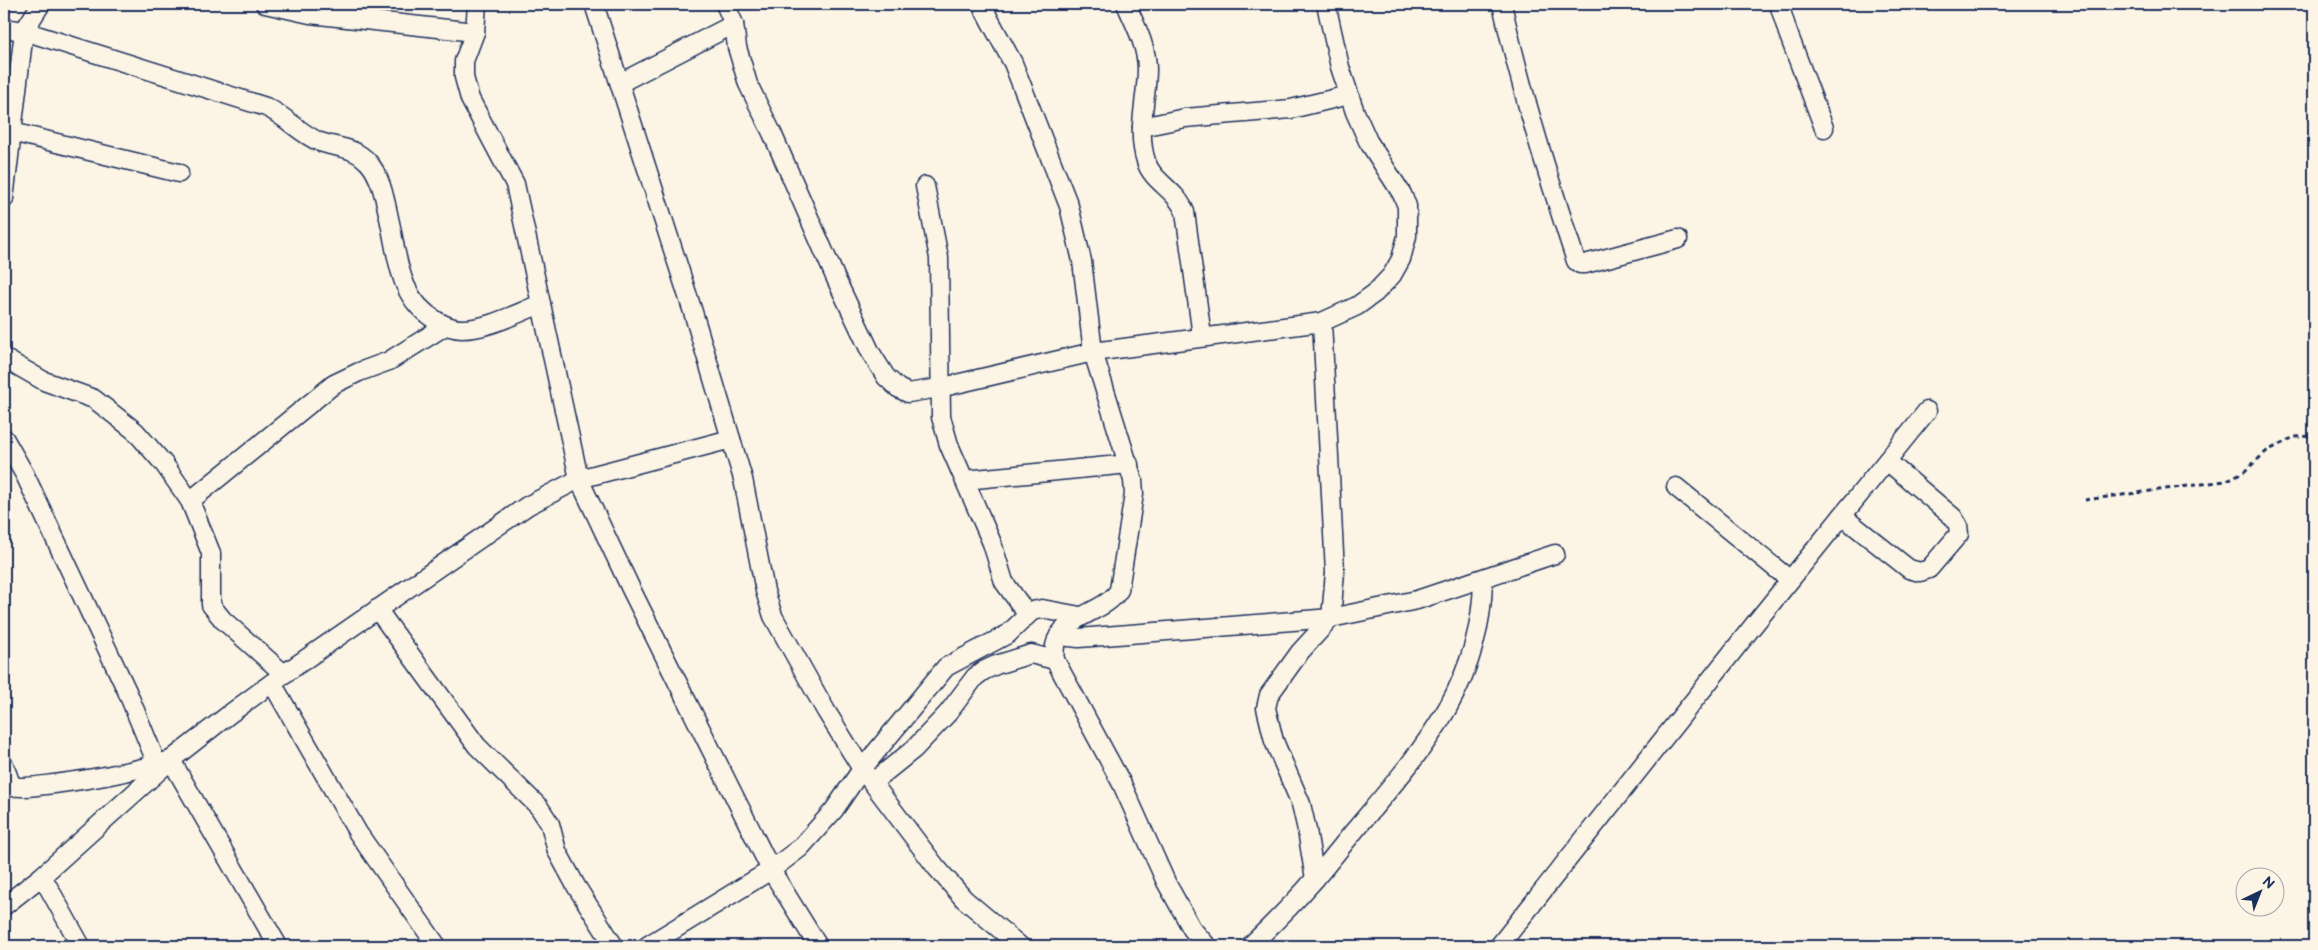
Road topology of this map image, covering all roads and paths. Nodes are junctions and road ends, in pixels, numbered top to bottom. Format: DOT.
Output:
graph roads {
  1 [pos="41,4"];
  2 [pos="265,4"];
  3 [pos="477,4"];
  4 [pos="594,4"];
  5 [pos="725,4"];
  6 [pos="982,4"];
  7 [pos="1126,4"];
  8 [pos="1326,4"];
  9 [pos="1502,4"];
  10 [pos="1779,4"];
  11 [pos="734,24"];
  12 [pos="4,28"];
  13 [pos="24,31"];
  14 [pos="475,32"];
  15 [pos="620,84"];
  16 [pos="1349,95"];
  17 [pos="1142,127"];
  18 [pos="1824,128"];
  19 [pos="12,132"];
  20 [pos="179,173"];
  21 [pos="925,186"];
  22 [pos="4,199"];
  23 [pos="1678,239"];
  24 [pos="541,304"];
  25 [pos="1322,322"];
  26 [pos="445,326"];
  27 [pos="1202,336"];
  28 [pos="1093,352"];
  29 [pos="4,358"];
  30 [pos="939,388"];
  31 [pos="1927,411"];
  32 [pos="2314,436"];
  33 [pos="4,438"];
  34 [pos="730,439"];
  35 [pos="1887,461"];
  36 [pos="1129,464"];
  37 [pos="579,479"];
  38 [pos="965,480"];
  39 [pos="1676,487"];
  40 [pos="2085,500"];
  41 [pos="190,502"];
  42 [pos="1842,516"];
  43 [pos="1554,554"];
  44 [pos="1483,579"];
  45 [pos="1790,580"];
  46 [pos="377,609"];
  47 [pos="1027,614"];
  48 [pos="1080,616"];
  49 [pos="1331,618"];
  50 [pos="1059,636"];
  51 [pos="1055,660"];
  52 [pos="278,678"];
  53 [pos="164,762"];
  54 [pos="4,765"];
  55 [pos="867,775"];
  56 [pos="8,786"];
  57 [pos="771,870"];
  58 [pos="42,876"];
  59 [pos="1315,879"];
  60 [pos="4,906"];
  61 [pos="81,946"];
  62 [pos="278,946"];
  63 [pos="437,946"];
  64 [pos="614,946"];
  65 [pos="647,946"];
  66 [pos="818,946"];
  67 [pos="1020,946"];
  68 [pos="1207,946"];
  69 [pos="1250,946"];
  70 [pos="1499,946"];
  1 -- 13 [label="street"];
  2 -- 14 [label="street"];
  3 -- 14 [label="street"];
  4 -- 15 [label="street"];
  5 -- 11 [label="street"];
  6 -- 28 [label="street"];
  7 -- 17 [label="street"];
  8 -- 16 [label="street"];
  9 -- 23 [label="street"];
  10 -- 18 [label="street"];
  11 -- 15 [label="street"];
  11 -- 30 [label="street"];
  12 -- 13 [label="street"];
  13 -- 19 [label="street"];
  13 -- 26 [label="street"];
  14 -- 24 [label="street"];
  15 -- 34 [label="street"];
  16 -- 17 [label="street"];
  16 -- 25 [label="street"];
  17 -- 27 [label="street"];
  19 -- 20 [label="street"];
  19 -- 22 [label="street"];
  21 -- 30 [label="street"];
  24 -- 26 [label="street"];
  24 -- 37 [label="street"];
  25 -- 27 [label="street"];
  25 -- 49 [label="street"];
  26 -- 41 [label="street"];
  27 -- 28 [label="street"];
  28 -- 30 [label="street"];
  28 -- 36 [label="street"];
  29 -- 41 [label="street"];
  30 -- 38 [label="street"];
  31 -- 35 [label="street"];
  32 -- 40 [label="path"];
  33 -- 53 [label="street"];
  34 -- 37 [label="street"];
  34 -- 55 [label="street"];
  35 -- 42 [label="street"];
  35 -- 42 [label="street"];
  36 -- 38 [label="street"];
  36 -- 48 [label="street"];
  37 -- 46 [label="street"];
  37 -- 57 [label="street"];
  38 -- 47 [label="street"];
  39 -- 45 [label="street"];
  41 -- 52 [label="street"];
  42 -- 45 [label="street"];
  43 -- 44 [label="street"];
  44 -- 49 [label="street"];
  44 -- 59 [label="street"];
  45 -- 70 [label="street"];
  46 -- 52 [label="street"];
  46 -- 64 [label="street"];
  47 -- 48 [label="street"];
  47 -- 55 [label="street"];
  48 -- 50 [label="street"];
  49 -- 50 [label="street"];
  49 -- 59 [label="street"];
  50 -- 51 [label="street"];
  51 -- 55 [label="street"];
  51 -- 68 [label="street"];
  52 -- 53 [label="street"];
  52 -- 63 [label="street"];
  53 -- 56 [label="street"];
  53 -- 58 [label="street"];
  53 -- 62 [label="street"];
  54 -- 56 [label="street"];
  55 -- 57 [label="street"];
  55 -- 67 [label="street"];
  57 -- 65 [label="street"];
  57 -- 66 [label="street"];
  58 -- 60 [label="street"];
  58 -- 61 [label="street"];
  59 -- 69 [label="street"];
}
